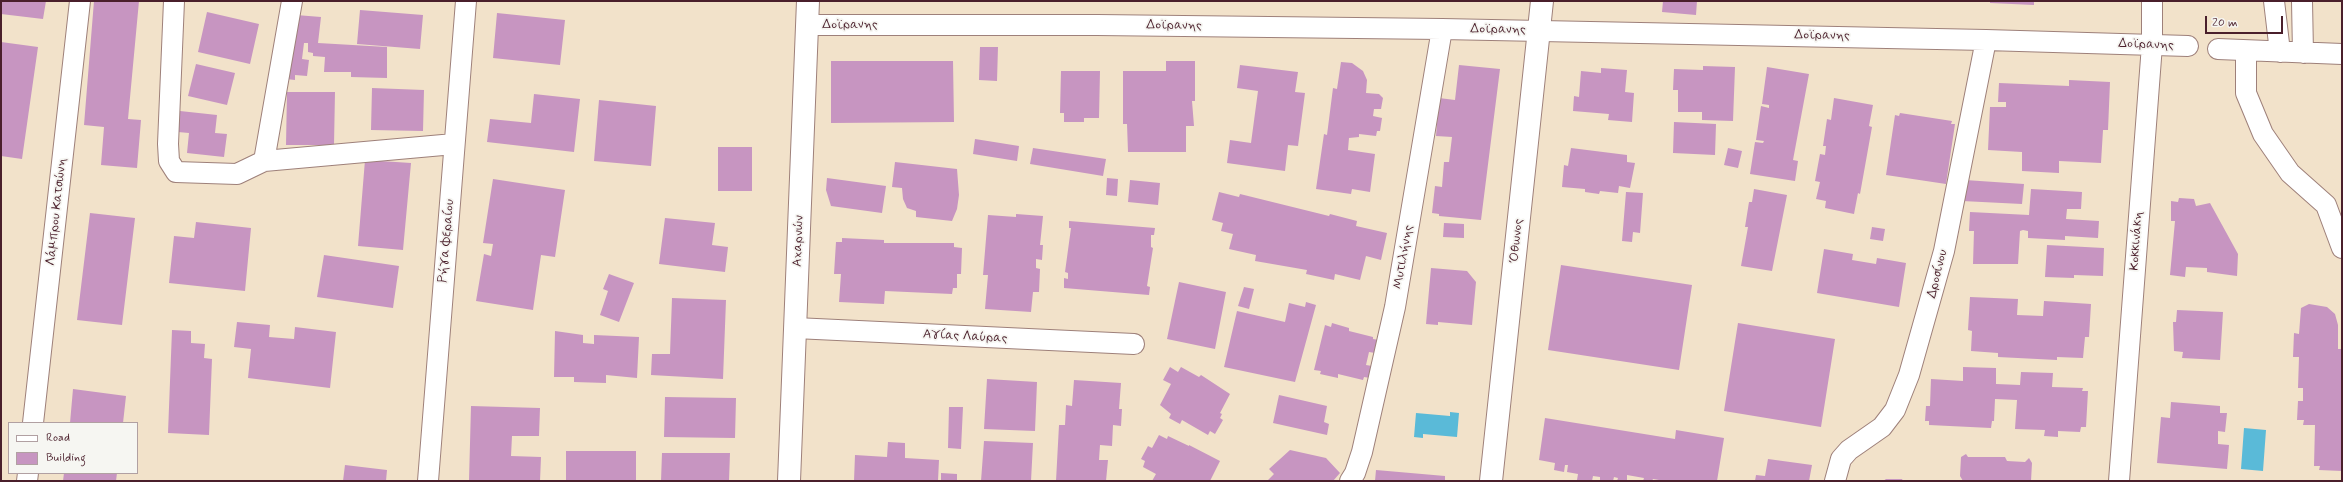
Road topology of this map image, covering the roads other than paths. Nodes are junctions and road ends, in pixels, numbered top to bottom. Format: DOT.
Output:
graph roads {
  1 [pos="80,1"];
  2 [pos="174,1"];
  3 [pos="292,1"];
  4 [pos="466,1"];
  5 [pos="808,1"];
  6 [pos="1542,1"];
  7 [pos="2152,1"];
  8 [pos="2274,1"];
  9 [pos="2302,1"];
  10 [pos="808,26"];
  11 [pos="1442,29"];
  12 [pos="1539,30"];
  13 [pos="1986,40"];
  14 [pos="2152,45"];
  15 [pos="2188,46"];
  16 [pos="2218,49"];
  17 [pos="2246,51"];
  18 [pos="2280,52"];
  19 [pos="2303,53"];
  20 [pos="2342,54"];
  21 [pos="454,144"];
  22 [pos="264,161"];
  23 [pos="2342,248"];
  24 [pos="795,328"];
  25 [pos="1134,344"];
  26 [pos="33,422"];
  27 [pos="428,481"];
  28 [pos="789,481"];
  29 [pos="1350,481"];
  30 [pos="1491,481"];
  31 [pos="1835,481"];
  32 [pos="2118,481"];
  1 -- 26 [label="street, Λάμπρου Κατσώνη"];
  2 -- 22 [label="street"];
  3 -- 22 [label="street"];
  4 -- 21 [label="street, Ρήγα Φεραίου"];
  5 -- 10 [label="street, Αχαρνών"];
  6 -- 12 [label="street, Όθωνος"];
  7 -- 14 [label="street, Κοκκινάκη"];
  8 -- 18 [label="street"];
  9 -- 19 [label="street"];
  10 -- 11 [label="street, Δοϊρανης"];
  10 -- 24 [label="street, Αχαρνών"];
  11 -- 12 [label="street, Δοϊρανης"];
  11 -- 29 [label="street, Μυτιλήνης"];
  12 -- 13 [label="street, Δοϊρανης"];
  12 -- 30 [label="street, Όθωνος"];
  13 -- 14 [label="street, Δοϊρανης"];
  13 -- 31 [label="street, Δροσίνου"];
  14 -- 15 [label="street, Δοϊρανης"];
  14 -- 32 [label="street, Κοκκινάκη"];
  16 -- 17 [label="street"];
  17 -- 18 [label="street"];
  17 -- 23 [label="street"];
  18 -- 19 [label="street"];
  19 -- 20 [label="street"];
  21 -- 22 [label="street"];
  21 -- 27 [label="street, Ρήγα Φεραίου"];
  24 -- 25 [label="street, Αγίας Λαύρας"];
  24 -- 28 [label="street, Αχαρνών"];
}
